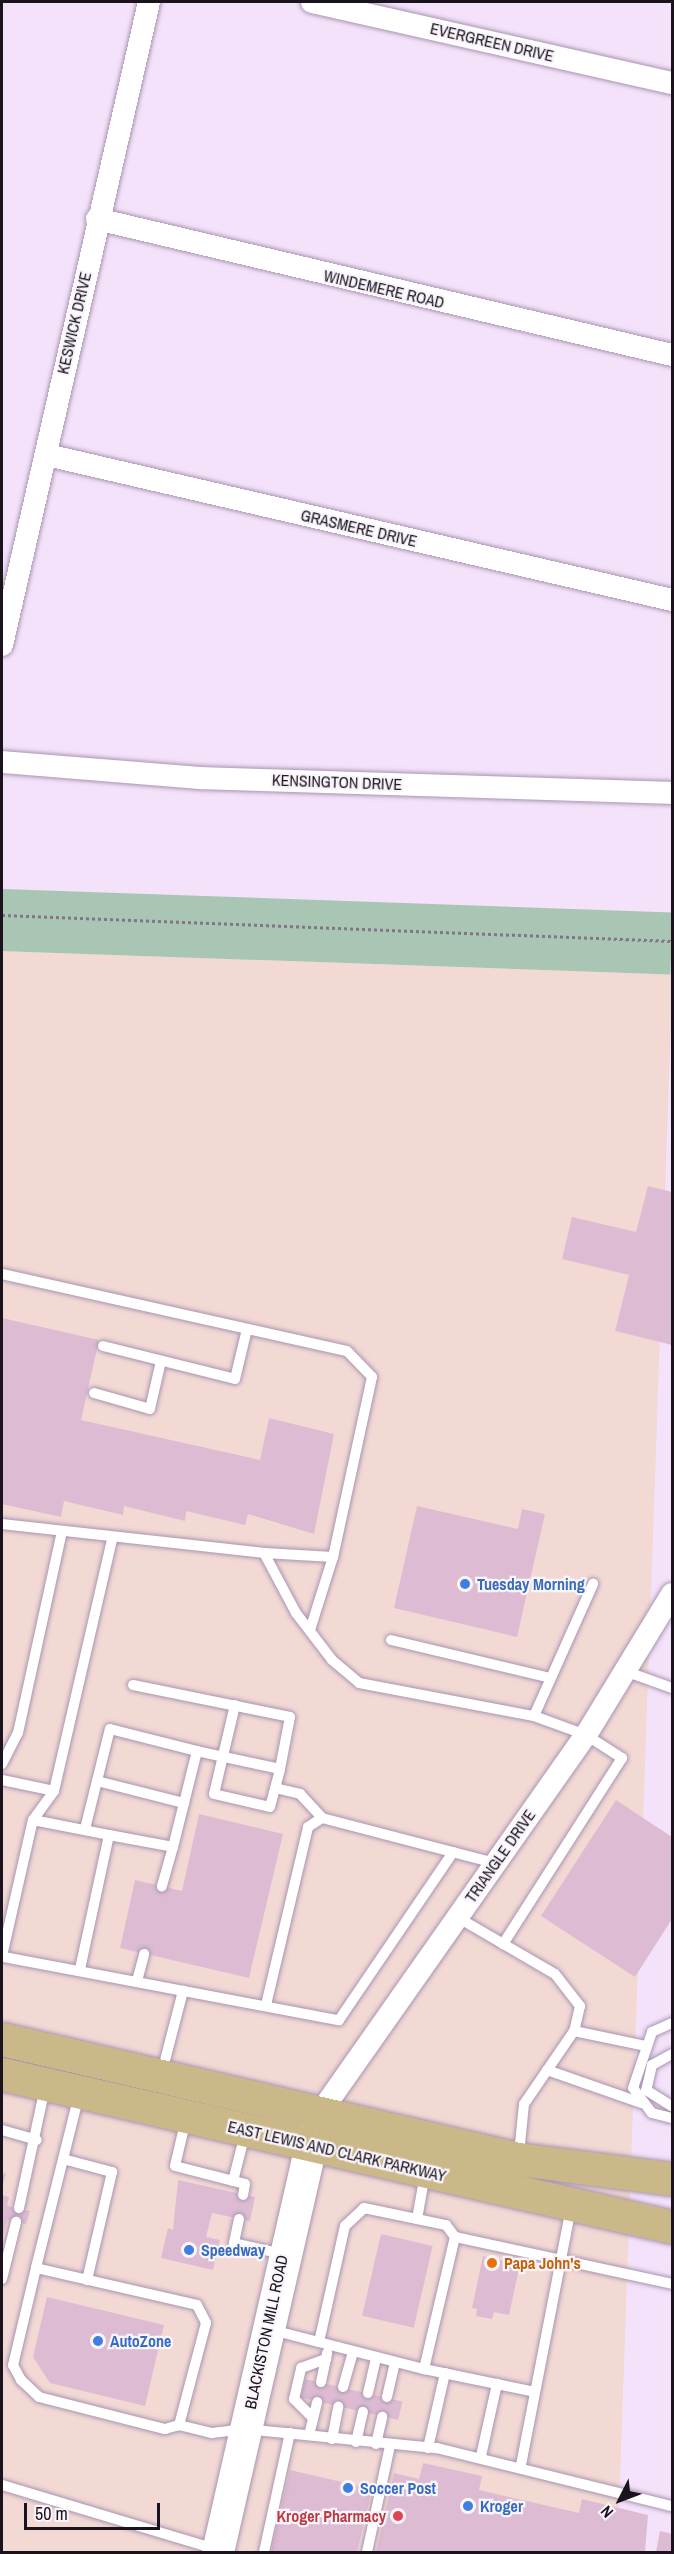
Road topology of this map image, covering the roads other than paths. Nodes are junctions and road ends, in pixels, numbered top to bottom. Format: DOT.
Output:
graph roads {
  1 [pos="149,2"];
  2 [pos="312,2"];
  3 [pos="672,83"];
  4 [pos="97,219"];
  5 [pos="672,355"];
  6 [pos="47,455"];
  7 [pos="672,600"];
  8 [pos="2,645"];
  9 [pos="2,762"];
  10 [pos="672,793"];
  11 [pos="2,1274"];
  12 [pos="248,1329"];
  13 [pos="103,1346"];
  14 [pos="161,1361"];
  15 [pos="94,1393"];
  16 [pos="2,1524"];
  17 [pos="62,1532"];
  18 [pos="112,1540"];
  19 [pos="264,1553"];
  20 [pos="333,1557"];
  21 [pos="593,1584"];
  22 [pos="672,1594"];
  23 [pos="309,1630"];
  24 [pos="392,1640"];
  25 [pos="625,1671"];
  26 [pos="551,1678"];
  27 [pos="133,1685"];
  28 [pos="672,1688"];
  29 [pos="235,1705"];
  30 [pos="534,1716"];
  31 [pos="586,1735"];
  32 [pos="197,1751"];
  33 [pos="223,1757"];
  34 [pos="2,1764"];
  35 [pos="280,1769"];
  36 [pos="2,1780"];
  37 [pos="97,1781"];
  38 [pos="275,1788"];
  39 [pos="54,1791"];
  40 [pos="184,1803"];
  41 [pos="322,1818"];
  42 [pos="33,1820"];
  43 [pos="85,1829"];
  44 [pos="109,1835"];
  45 [pos="173,1847"];
  46 [pos="453,1852"];
  47 [pos="495,1863"];
  48 [pos="162,1887"];
  49 [pos="457,1917"];
  50 [pos="503,1944"];
  51 [pos="144,1954"];
  52 [pos="3,1956"];
  53 [pos="80,1969"];
  54 [pos="137,1982"];
  55 [pos="183,1991"];
  56 [pos="266,2005"];
  57 [pos="672,2023"];
  58 [pos="574,2031"];
  59 [pos="2,2039"];
  60 [pos="646,2046"];
  61 [pos="672,2054"];
  62 [pos="547,2070"];
  63 [pos="2,2074"];
  64 [pos="161,2076"];
  65 [pos="46,2085"];
  66 [pos="80,2092"];
  67 [pos="641,2103"];
  68 [pos="672,2106"];
  69 [pos="320,2113"];
  70 [pos="187,2117"];
  71 [pos="672,2118"];
  72 [pos="2,2130"];
  73 [pos="246,2130"];
  74 [pos="37,2140"];
  75 [pos="308,2144"];
  76 [pos="63,2159"];
  77 [pos="518,2159"];
  78 [pos="426,2171"];
  79 [pos="672,2178"];
  80 [pos="233,2181"];
  81 [pos="243,2194"];
  82 [pos="571,2204"];
  83 [pos="19,2208"];
  84 [pos="239,2219"];
  85 [pos="417,2219"];
  86 [pos="16,2222"];
  87 [pos="672,2227"];
  88 [pos="455,2237"];
  89 [pos="283,2254"];
  90 [pos="561,2259"];
  91 [pos="36,2268"];
  92 [pos="2,2279"];
  93 [pos="87,2280"];
  94 [pos="672,2284"];
  95 [pos="269,2329"];
  96 [pos="324,2343"];
  97 [pos="353,2350"];
  98 [pos="376,2357"];
  99 [pos="326,2359"];
  100 [pos="395,2362"];
  101 [pos="424,2369"];
  102 [pos="445,2373"];
  103 [pos="321,2382"];
  104 [pos="497,2384"];
  105 [pos="343,2387"];
  106 [pos="536,2392"];
  107 [pos="368,2393"];
  108 [pos="387,2397"];
  109 [pos="317,2402"];
  110 [pos="338,2407"];
  111 [pos="363,2412"];
  112 [pos="382,2417"];
  113 [pos="313,2418"];
  114 [pos="179,2425"];
  115 [pos="245,2429"];
  116 [pos="290,2433"];
  117 [pos="309,2435"];
  118 [pos="332,2439"];
  119 [pos="356,2442"];
  120 [pos="376,2444"];
  121 [pos="390,2446"];
  122 [pos="428,2448"];
  123 [pos="482,2456"];
  124 [pos="521,2465"];
  125 [pos="2,2485"];
  126 [pos="672,2506"];
  127 [pos="218,2551"];
  128 [pos="264,2553"];
  129 [pos="367,2553"];
  1 -- 4 [label="street, KESWICK DRIVE"];
  2 -- 3 [label="street, EVERGREEN DRIVE"];
  4 -- 5 [label="street, WINDEMERE ROAD"];
  4 -- 6 [label="street, KESWICK DRIVE"];
  6 -- 7 [label="street, GRASMERE DRIVE"];
  6 -- 8 [label="street, KESWICK DRIVE"];
  9 -- 10 [label="street, KENSINGTON DRIVE"];
  11 -- 12 [label="lane"];
  12 -- 14 [label="lane"];
  12 -- 20 [label="lane"];
  13 -- 14 [label="lane"];
  14 -- 15 [label="lane"];
  16 -- 17 [label="lane"];
  17 -- 18 [label="lane"];
  17 -- 34 [label="lane"];
  18 -- 19 [label="lane"];
  18 -- 39 [label="lane"];
  19 -- 20 [label="lane"];
  19 -- 23 [label="lane"];
  20 -- 23 [label="lane"];
  21 -- 26 [label="lane"];
  22 -- 25 [label="street, TRIANGLE DRIVE"];
  23 -- 30 [label="lane"];
  24 -- 26 [label="lane"];
  25 -- 28 [label="lane"];
  25 -- 31 [label="street, TRIANGLE DRIVE"];
  26 -- 30 [label="lane"];
  27 -- 29 [label="lane"];
  29 -- 33 [label="lane"];
  29 -- 35 [label="lane"];
  30 -- 31 [label="lane"];
  31 -- 47 [label="street, TRIANGLE DRIVE"];
  31 -- 50 [label="lane"];
  32 -- 33 [label="lane"];
  32 -- 37 [label="lane"];
  32 -- 40 [label="lane"];
  33 -- 35 [label="lane"];
  33 -- 38 [label="lane"];
  35 -- 38 [label="lane"];
  36 -- 39 [label="lane"];
  37 -- 40 [label="lane"];
  37 -- 43 [label="lane"];
  38 -- 41 [label="lane"];
  39 -- 42 [label="lane"];
  40 -- 45 [label="lane"];
  41 -- 46 [label="lane"];
  41 -- 56 [label="lane"];
  42 -- 43 [label="lane"];
  42 -- 52 [label="lane"];
  43 -- 44 [label="lane"];
  44 -- 45 [label="lane"];
  44 -- 53 [label="lane"];
  45 -- 48 [label="lane"];
  46 -- 47 [label="lane"];
  46 -- 56 [label="lane"];
  47 -- 49 [label="street, TRIANGLE DRIVE"];
  49 -- 50 [label="lane"];
  49 -- 69 [label="street, TRIANGLE DRIVE"];
  50 -- 58 [label="lane"];
  51 -- 54 [label="lane"];
  52 -- 53 [label="lane"];
  53 -- 54 [label="lane"];
  54 -- 55 [label="lane"];
  55 -- 56 [label="lane"];
  55 -- 64 [label="lane"];
  57 -- 60 [label="lane"];
  58 -- 60 [label="lane"];
  58 -- 62 [label="lane"];
  59 -- 64 [label="main road, EAST LEWIS AND CLARK PARKWAY"];
  60 -- 67 [label="lane"];
  61 -- 68 [label="lane"];
  62 -- 67 [label="lane"];
  62 -- 77 [label="lane"];
  63 -- 65 [label="main road, EAST LEWIS AND CLARK PARKWAY"];
  64 -- 69 [label="main road, EAST LEWIS AND CLARK PARKWAY"];
  65 -- 66 [label="main road, EAST LEWIS AND CLARK PARKWAY"];
  65 -- 74 [label="lane"];
  66 -- 70 [label="main road, EAST LEWIS AND CLARK PARKWAY"];
  66 -- 76 [label="lane"];
  67 -- 71 [label="lane"];
  69 -- 75 [label="main road, BLACKISTON MILL ROAD"];
  69 -- 77 [label="main road, EAST LEWIS AND CLARK PARKWAY"];
  70 -- 73 [label="main road, EAST LEWIS AND CLARK PARKWAY"];
  70 -- 80 [label="lane"];
  72 -- 74 [label="lane"];
  73 -- 75 [label="main road, EAST LEWIS AND CLARK PARKWAY"];
  73 -- 80 [label="lane"];
  74 -- 83 [label="lane"];
  75 -- 78 [label="main road, EAST LEWIS AND CLARK PARKWAY"];
  75 -- 89 [label="main road, BLACKISTON MILL ROAD"];
  76 -- 91 [label="lane"];
  76 -- 93 [label="lane"];
  77 -- 79 [label="main road, EAST LEWIS AND CLARK PARKWAY"];
  78 -- 82 [label="main road, EAST LEWIS AND CLARK PARKWAY"];
  78 -- 85 [label="lane"];
  80 -- 81 [label="lane"];
  82 -- 87 [label="main road, EAST LEWIS AND CLARK PARKWAY"];
  82 -- 90 [label="lane"];
  84 -- 89 [label="lane"];
  85 -- 88 [label="lane"];
  85 -- 96 [label="lane"];
  86 -- 92 [label="lane"];
  88 -- 90 [label="lane"];
  88 -- 101 [label="lane"];
  89 -- 95 [label="main road, BLACKISTON MILL ROAD"];
  90 -- 94 [label="lane"];
  90 -- 106 [label="lane"];
  91 -- 93 [label="lane"];
  91 -- 114 [label="lane"];
  93 -- 114 [label="lane"];
  95 -- 96 [label="lane"];
  95 -- 115 [label="main road, BLACKISTON MILL ROAD"];
  96 -- 97 [label="lane"];
  96 -- 99 [label="lane"];
  97 -- 98 [label="lane"];
  97 -- 105 [label="lane"];
  98 -- 100 [label="lane"];
  98 -- 107 [label="lane"];
  99 -- 103 [label="lane"];
  99 -- 113 [label="lane"];
  100 -- 101 [label="lane"];
  100 -- 108 [label="lane"];
  101 -- 102 [label="lane"];
  102 -- 104 [label="lane"];
  102 -- 122 [label="lane"];
  104 -- 106 [label="lane"];
  104 -- 123 [label="lane"];
  106 -- 124 [label="lane"];
  109 -- 113 [label="lane"];
  110 -- 118 [label="lane"];
  111 -- 119 [label="lane"];
  112 -- 120 [label="lane"];
  113 -- 117 [label="lane"];
  114 -- 115 [label="lane"];
  115 -- 116 [label="lane"];
  115 -- 127 [label="main road, BLACKISTON MILL ROAD"];
  116 -- 117 [label="lane"];
  116 -- 128 [label="lane"];
  117 -- 118 [label="lane"];
  118 -- 119 [label="lane"];
  119 -- 120 [label="lane"];
  120 -- 121 [label="lane"];
  121 -- 122 [label="lane"];
  121 -- 129 [label="lane"];
  122 -- 123 [label="lane"];
  123 -- 124 [label="lane"];
  124 -- 126 [label="lane"];
  125 -- 127 [label="lane"];
}
